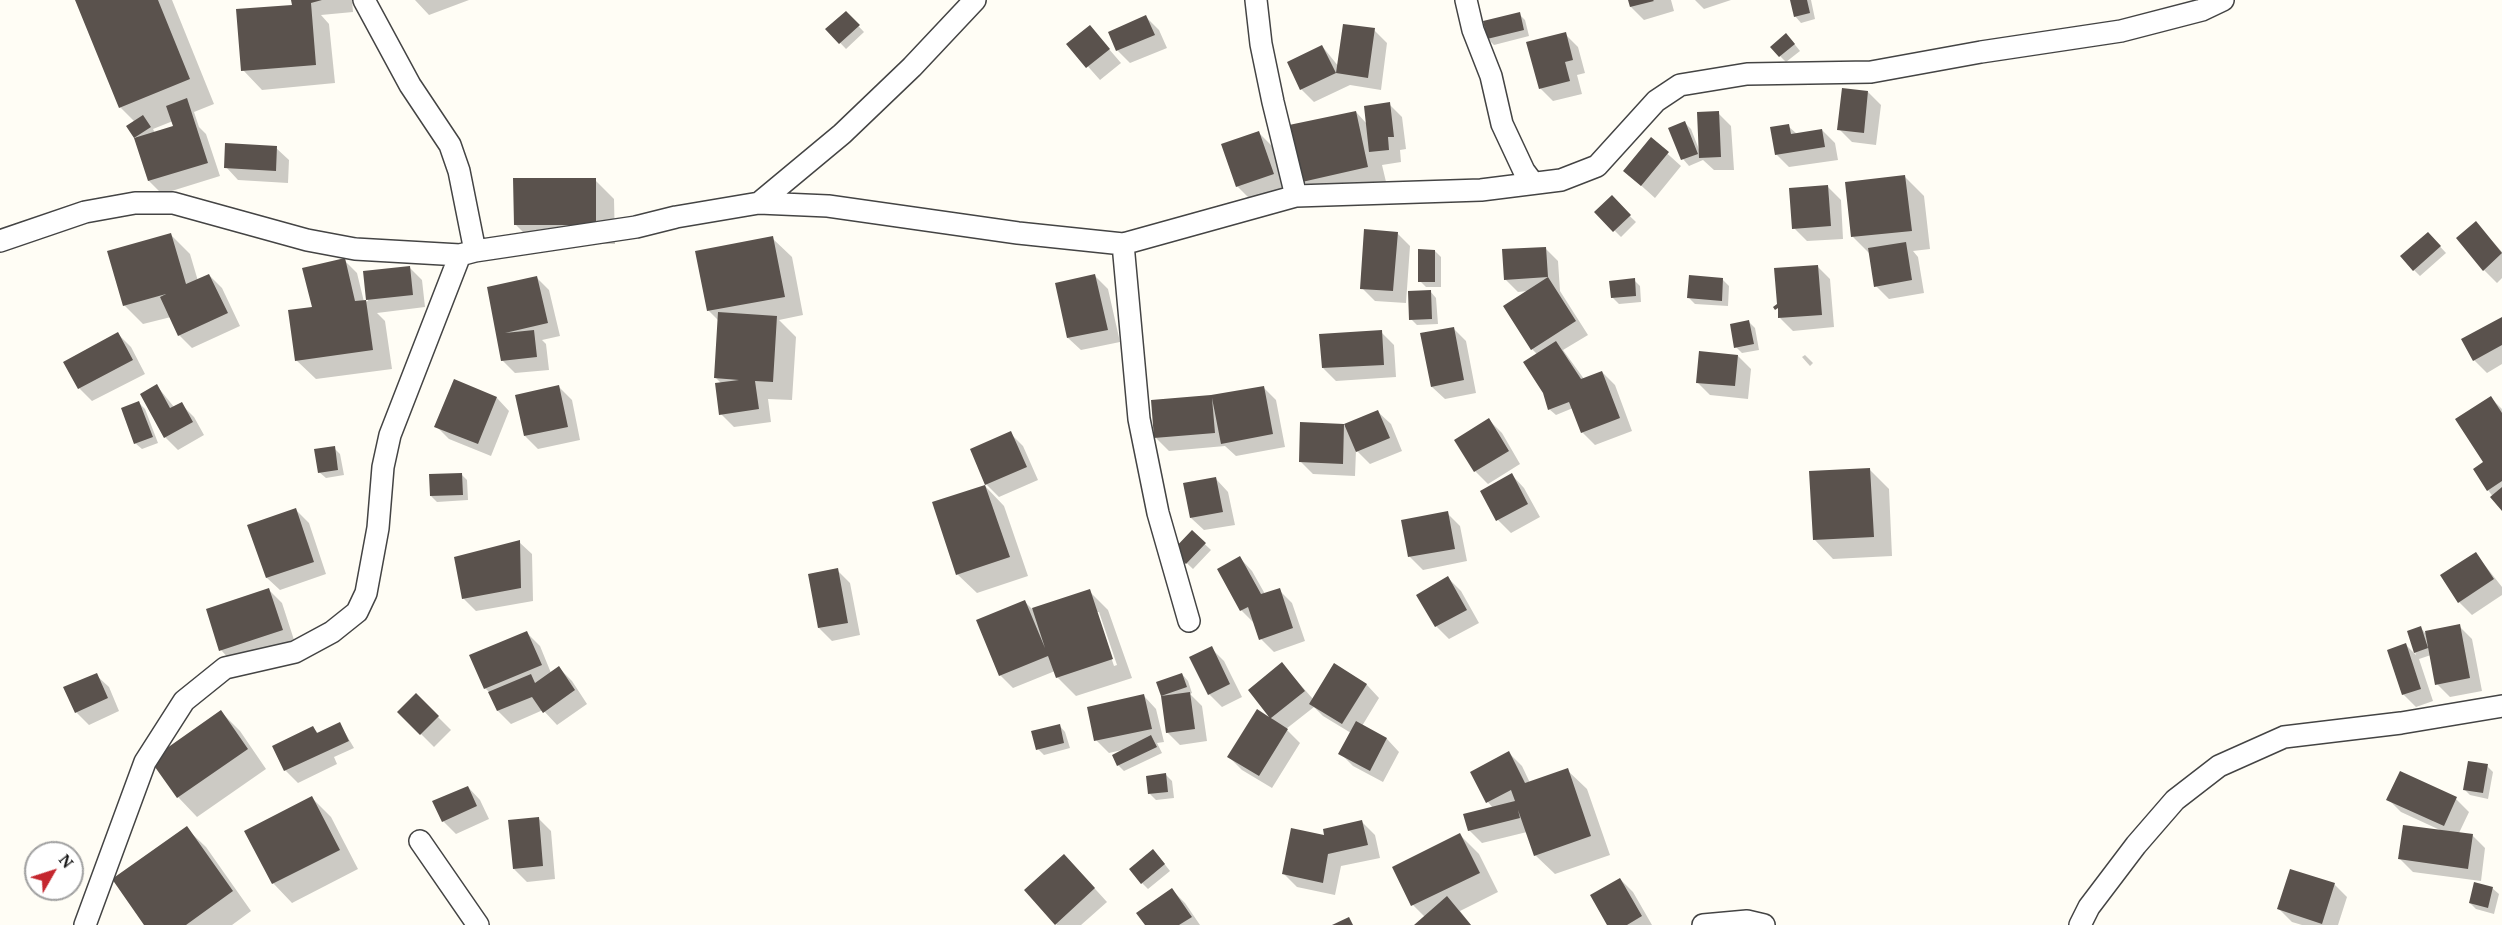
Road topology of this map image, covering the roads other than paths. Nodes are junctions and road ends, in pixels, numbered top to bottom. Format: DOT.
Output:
graph roads {
  1 [pos="364,0"];
  2 [pos="975,0"];
  3 [pos="1256,0"];
  4 [pos="1466,0"];
  5 [pos="2223,0"];
  6 [pos="1533,183"];
  7 [pos="1296,196"];
  8 [pos="759,203"];
  9 [pos="0,241"];
  10 [pos="1123,244"];
  11 [pos="467,253"];
  12 [pos="1189,621"];
  13 [pos="2502,706"];
  14 [pos="420,841"];
  15 [pos="85,925"];
  16 [pos="478,925"];
  17 [pos="1703,925"];
  18 [pos="1764,925"];
  19 [pos="2080,925"];
  1 -- 11 [label="street"];
  2 -- 8 [label="street"];
  3 -- 7 [label="street"];
  4 -- 6 [label="street"];
  5 -- 6 [label="street"];
  6 -- 7 [label="street"];
  7 -- 10 [label="street"];
  8 -- 10 [label="street"];
  8 -- 11 [label="street"];
  9 -- 11 [label="street"];
  10 -- 12 [label="street"];
  11 -- 15 [label="street"];
  13 -- 19 [label="street"];
  14 -- 16 [label="street"];
  17 -- 18 [label="street"];
}
